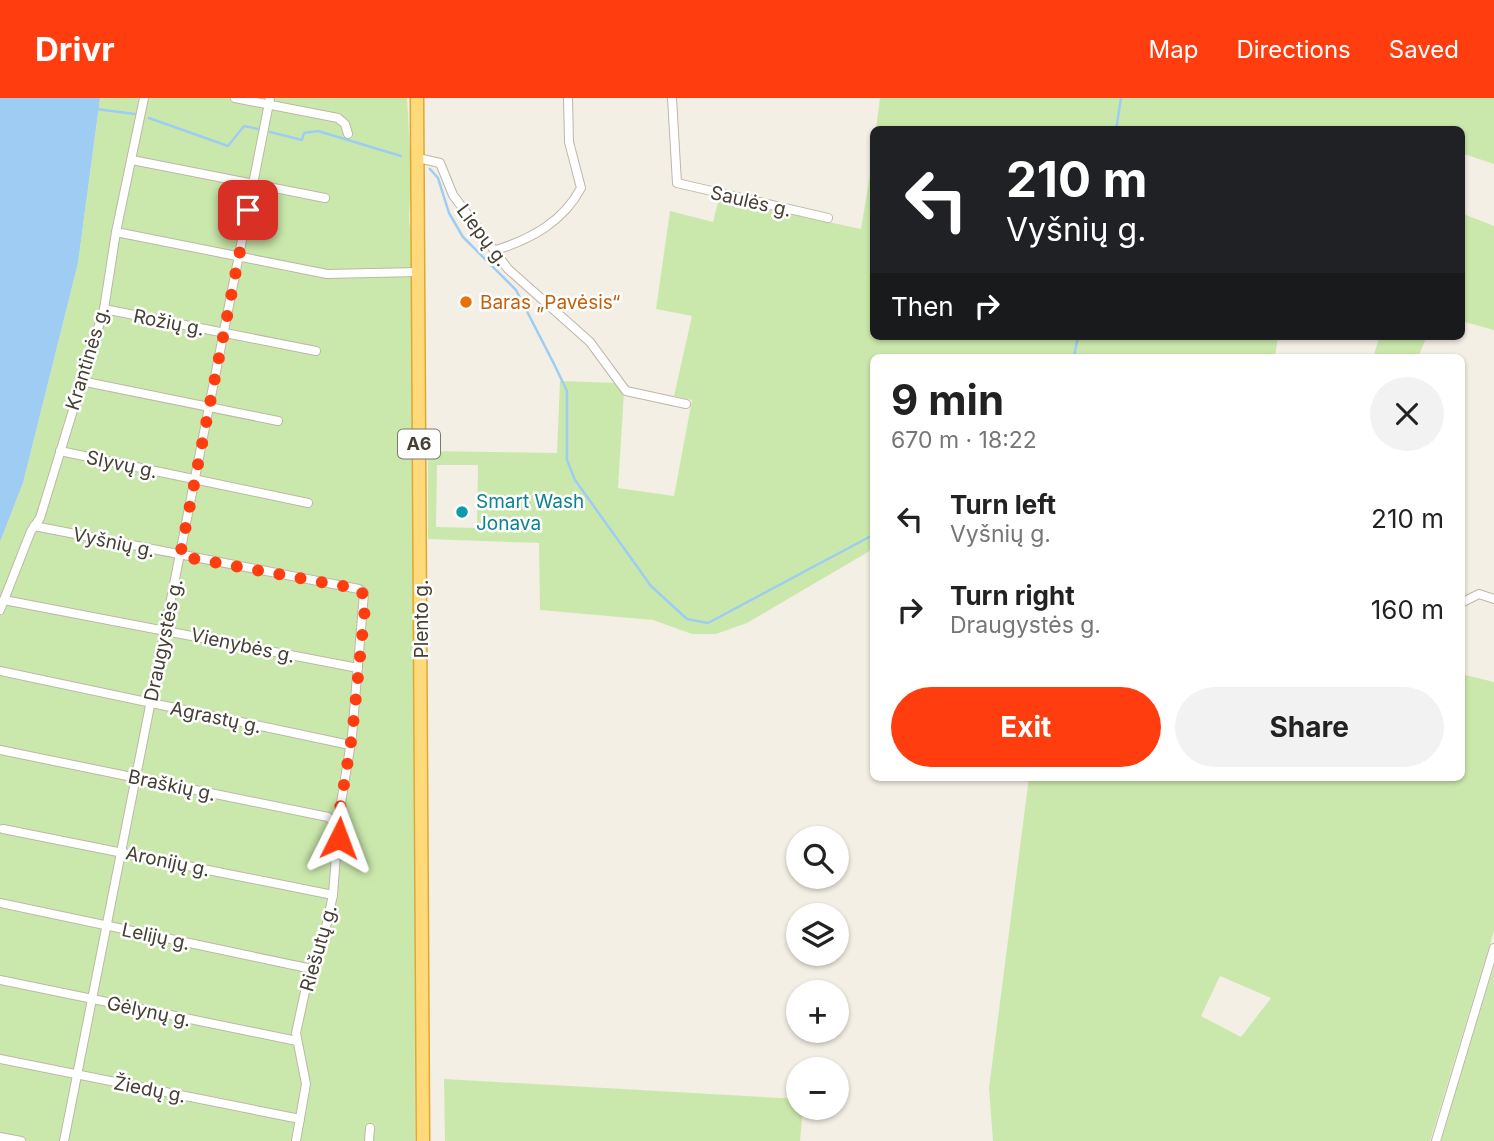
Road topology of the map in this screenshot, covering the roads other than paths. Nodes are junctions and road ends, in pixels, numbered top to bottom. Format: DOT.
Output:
graph roads {
  1 [pos="144,98"];
  2 [pos="235,98"];
  3 [pos="417,98"];
  4 [pos="568,98"];
  5 [pos="672,98"];
  6 [pos="269,102"];
  7 [pos="348,134"];
  8 [pos="418,159"];
  9 [pos="132,160"];
  10 [pos="253,186"];
  11 [pos="325,198"];
  12 [pos="828,218"];
  13 [pos="116,232"];
  14 [pos="496,250"];
  15 [pos="237,258"];
  16 [pos="418,272"];
  17 [pos="104,309"];
  18 [pos="223,332"];
  19 [pos="316,351"];
  20 [pos="81,381"];
  21 [pos="687,404"];
  22 [pos="208,407"];
  23 [pos="278,421"];
  24 [pos="60,451"];
  25 [pos="194,479"];
  26 [pos="308,503"];
  27 [pos="34,526"];
  28 [pos="180,556"];
  29 [pos="359,589"];
  30 [pos="1494,599"];
  31 [pos="4,600"];
  32 [pos="1465,601"];
  33 [pos="0,610"];
  34 [pos="164,629"];
  35 [pos="358,668"];
  36 [pos="0,671"];
  37 [pos="150,703"];
  38 [pos="351,745"];
  39 [pos="0,750"];
  40 [pos="135,777"];
  41 [pos="340,827"];
  42 [pos="3,829"];
  43 [pos="121,851"];
  44 [pos="333,895"];
  45 [pos="0,903"];
  46 [pos="106,926"];
  47 [pos="1494,948"];
  48 [pos="312,970"];
  49 [pos="0,981"];
  50 [pos="92,999"];
  51 [pos="297,1041"];
  52 [pos="0,1059"];
  53 [pos="77,1074"];
  54 [pos="300,1119"];
  55 [pos="370,1128"];
  56 [pos="0,1137"];
  57 [pos="21,1141"];
  58 [pos="64,1141"];
  59 [pos="296,1141"];
  60 [pos="369,1141"];
  61 [pos="423,1141"];
  62 [pos="1436,1141"];
  1 -- 9 [label="street, Krantinės g."];
  2 -- 6 [label="street"];
  3 -- 8 [label="highway, Plento g. / A6"];
  4 -- 14 [label="street"];
  5 -- 12 [label="street, Saulės g."];
  6 -- 7 [label="street"];
  6 -- 10 [label="street, Draugystės g."];
  8 -- 14 [label="street, Liepų g."];
  8 -- 16 [label="highway, Plento g. / A6"];
  9 -- 10 [label="street"];
  9 -- 13 [label="street, Krantinės g."];
  10 -- 11 [label="street"];
  10 -- 15 [label="street, Draugystės g."];
  13 -- 15 [label="street"];
  13 -- 17 [label="street, Krantinės g."];
  14 -- 21 [label="street, Liepų g."];
  15 -- 16 [label="street"];
  15 -- 18 [label="street, Draugystės g."];
  16 -- 61 [label="highway, Plento g. / A6"];
  17 -- 18 [label="street, Rožių g."];
  17 -- 20 [label="street, Krantinės g."];
  18 -- 19 [label="street, Rožių g."];
  18 -- 22 [label="street, Draugystės g."];
  20 -- 22 [label="street"];
  20 -- 24 [label="street, Krantinės g."];
  22 -- 23 [label="street"];
  22 -- 25 [label="street, Draugystės g."];
  24 -- 25 [label="street, Slyvų g."];
  24 -- 27 [label="street, Krantinės g."];
  25 -- 26 [label="street, Slyvų g."];
  25 -- 28 [label="street, Draugystės g."];
  27 -- 28 [label="street, Vyšnių g."];
  27 -- 31 [label="street, Krantinės g."];
  28 -- 29 [label="street, Vyšnių g."];
  28 -- 34 [label="street, Draugystės g."];
  29 -- 35 [label="street, Riešutų g."];
  30 -- 32 [label="street"];
  31 -- 33 [label="street, Krantinės g."];
  31 -- 34 [label="street, Vienybės g."];
  34 -- 35 [label="street, Vienybės g."];
  34 -- 37 [label="street, Draugystės g."];
  35 -- 38 [label="street, Riešutų g."];
  36 -- 37 [label="street, Agrastų g."];
  37 -- 38 [label="street, Agrastų g."];
  37 -- 40 [label="street, Draugystės g."];
  38 -- 41 [label="street, Riešutų g."];
  39 -- 40 [label="street, Braškių g."];
  40 -- 41 [label="street, Braškių g."];
  40 -- 43 [label="street, Draugystės g."];
  41 -- 44 [label="street, Riešutų g."];
  42 -- 43 [label="street, Aronijų g."];
  43 -- 44 [label="street, Aronijų g."];
  43 -- 46 [label="street, Draugystės g."];
  44 -- 48 [label="street, Riešutų g."];
  45 -- 46 [label="street, Lelijų g."];
  46 -- 48 [label="street, Lelijų g."];
  46 -- 50 [label="street, Draugystės g."];
  47 -- 62 [label="street"];
  48 -- 51 [label="street, Riešutų g."];
  49 -- 50 [label="street, Gėlynų g."];
  50 -- 51 [label="street, Gėlynų g."];
  50 -- 53 [label="street, Draugystės g."];
  51 -- 54 [label="street, Riešutų g."];
  52 -- 53 [label="street, Žiedų g."];
  53 -- 54 [label="street, Žiedų g."];
  53 -- 58 [label="street, Draugystės g."];
  54 -- 59 [label="street, Riešutų g."];
  55 -- 60 [label="street"];
  56 -- 57 [label="street"];
}
